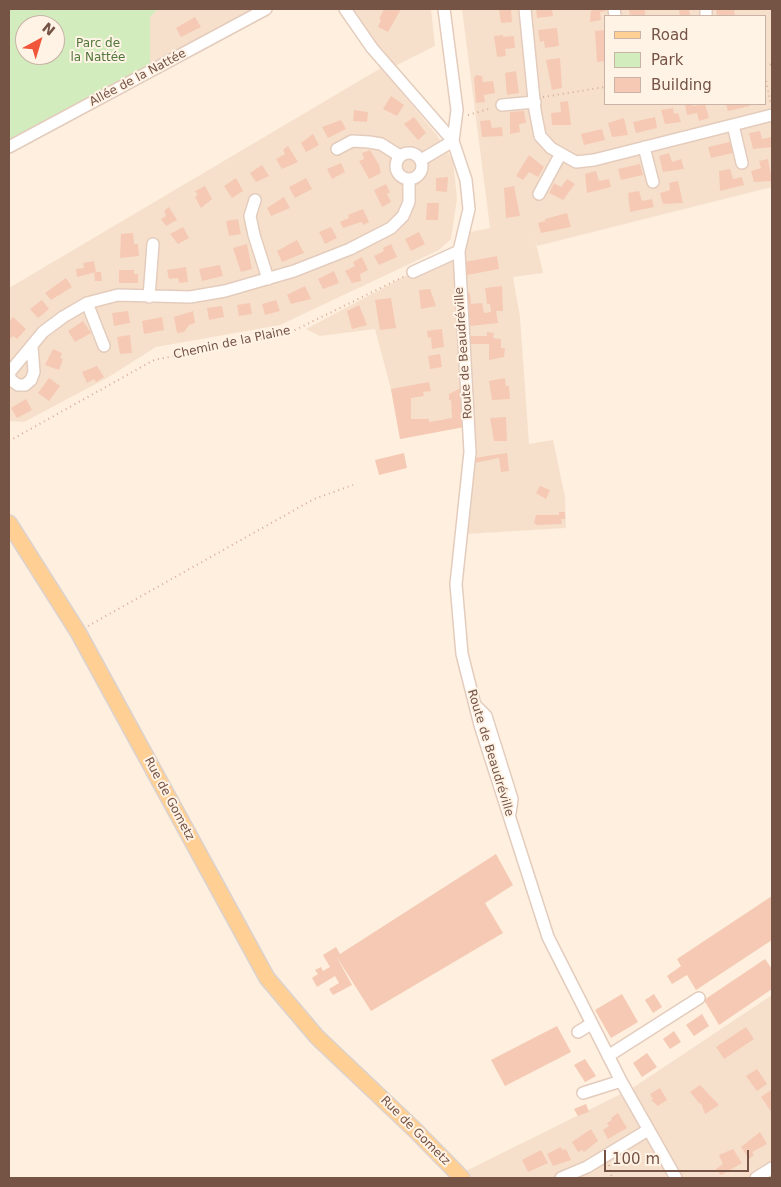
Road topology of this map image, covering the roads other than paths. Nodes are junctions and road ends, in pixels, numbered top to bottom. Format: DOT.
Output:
graph roads {
  1 [pos="266,9"];
  2 [pos="345,9"];
  3 [pos="444,9"];
  4 [pos="525,9"];
  5 [pos="534,100"];
  6 [pos="502,105"];
  7 [pos="772,115"];
  8 [pos="733,125"];
  9 [pos="453,141"];
  10 [pos="9,147"];
  11 [pos="644,148"];
  12 [pos="336,149"];
  13 [pos="560,155"];
  14 [pos="400,156"];
  15 [pos="421,160"];
  16 [pos="742,163"];
  17 [pos="409,180"];
  18 [pos="653,182"];
  19 [pos="538,194"];
  20 [pos="255,200"];
  21 [pos="153,244"];
  22 [pos="459,250"];
  23 [pos="413,272"];
  24 [pos="268,279"];
  25 [pos="149,297"];
  26 [pos="88,303"];
  27 [pos="104,346"];
  28 [pos="32,348"];
  29 [pos="9,373"];
  30 [pos="9,523"];
  31 [pos="699,998"];
  32 [pos="591,1024"];
  33 [pos="578,1032"];
  34 [pos="608,1056"];
  35 [pos="344,1064"];
  36 [pos="620,1081"];
  37 [pos="583,1093"];
  38 [pos="648,1130"];
  39 [pos="772,1168"];
  40 [pos="448,1178"];
  41 [pos="462,1178"];
  42 [pos="561,1178"];
  43 [pos="676,1178"];
  44 [pos="756,1178"];
  1 -- 10 [label="street, Allée de la Nattée"];
  2 -- 9 [label="street"];
  3 -- 9 [label="street"];
  4 -- 5 [label="street"];
  5 -- 6 [label="street"];
  5 -- 13 [label="street"];
  7 -- 8 [label="street"];
  8 -- 11 [label="street"];
  8 -- 16 [label="street"];
  9 -- 15 [label="street"];
  9 -- 22 [label="street, Route de Beaudréville"];
  11 -- 13 [label="street"];
  11 -- 18 [label="street"];
  12 -- 14 [label="street"];
  13 -- 19 [label="street"];
  14 -- 15 [label="street"];
  14 -- 17 [label="street"];
  15 -- 17 [label="street"];
  17 -- 24 [label="street"];
  20 -- 24 [label="street"];
  21 -- 25 [label="street"];
  22 -- 23 [label="street"];
  22 -- 32 [label="street, Route de Beaudréville"];
  24 -- 25 [label="street"];
  25 -- 26 [label="street"];
  26 -- 27 [label="street"];
  26 -- 28 [label="street"];
  28 -- 29 [label="street"];
  28 -- 29 [label="street"];
  30 -- 35 [label="main road, Rue de Gometz"];
  31 -- 34 [label="street"];
  32 -- 33 [label="street"];
  32 -- 34 [label="street, Route de Beaudréville"];
  34 -- 36 [label="street, Route de Beaudréville"];
  35 -- 40 [label="main road, Rue de Gometz"];
  35 -- 41 [label="main road, Rue de Gometz"];
  36 -- 37 [label="street"];
  36 -- 38 [label="street, Route de Beaudréville"];
  38 -- 42 [label="street"];
  38 -- 43 [label="street, Route de Beaudréville"];
  39 -- 44 [label="street"];
}
